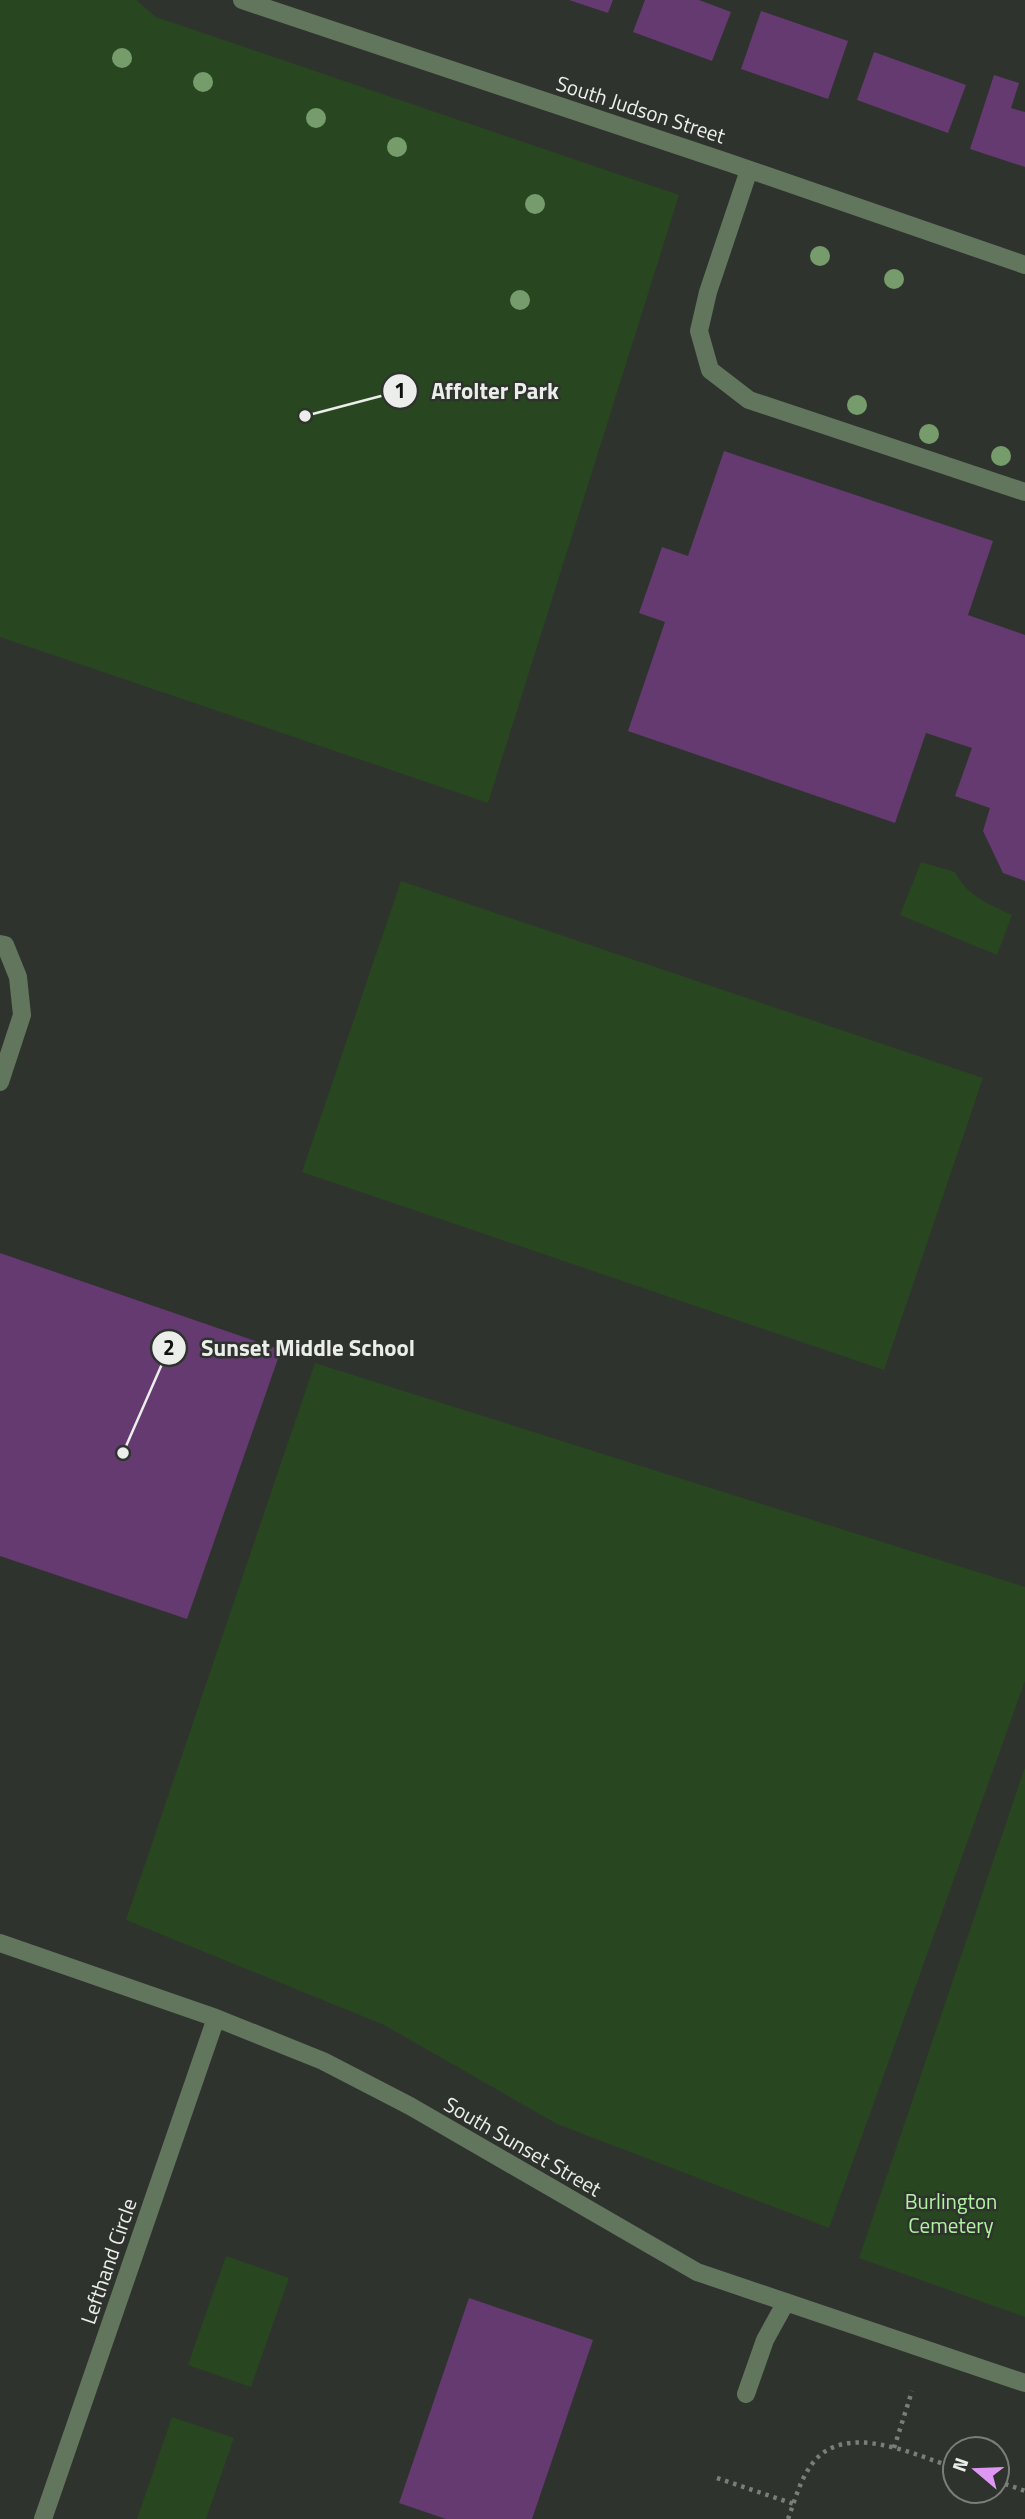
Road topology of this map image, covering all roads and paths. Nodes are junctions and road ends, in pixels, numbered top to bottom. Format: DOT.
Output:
graph roads {
  1 [pos="242,0"];
  2 [pos="749,170"];
  3 [pos="1025,265"];
  4 [pos="1025,492"];
  5 [pos="0,944"];
  6 [pos="0,1082"];
  7 [pos="0,1943"];
  8 [pos="216,2018"];
  9 [pos="786,2302"];
  10 [pos="1025,2383"];
  11 [pos="912,2391"];
  12 [pos="746,2394"];
  13 [pos="894,2448"];
  14 [pos="941,2463"];
  15 [pos="716,2478"];
  16 [pos="794,2504"];
  17 [pos="43,2519"];
  18 [pos="788,2519"];
  1 -- 2 [label="street, South Judson Street"];
  2 -- 3 [label="street, South Judson Street"];
  2 -- 4 [label="street"];
  5 -- 6 [label="street"];
  7 -- 8 [label="street, South Sunset Street"];
  8 -- 9 [label="street, South Sunset Street"];
  8 -- 17 [label="street, Lefthand Circle"];
  9 -- 10 [label="street, South Sunset Street"];
  9 -- 12 [label="street"];
  11 -- 13 [label="path"];
  13 -- 14 [label="path"];
  13 -- 16 [label="path"];
  15 -- 16 [label="path"];
  16 -- 18 [label="path"];
}
